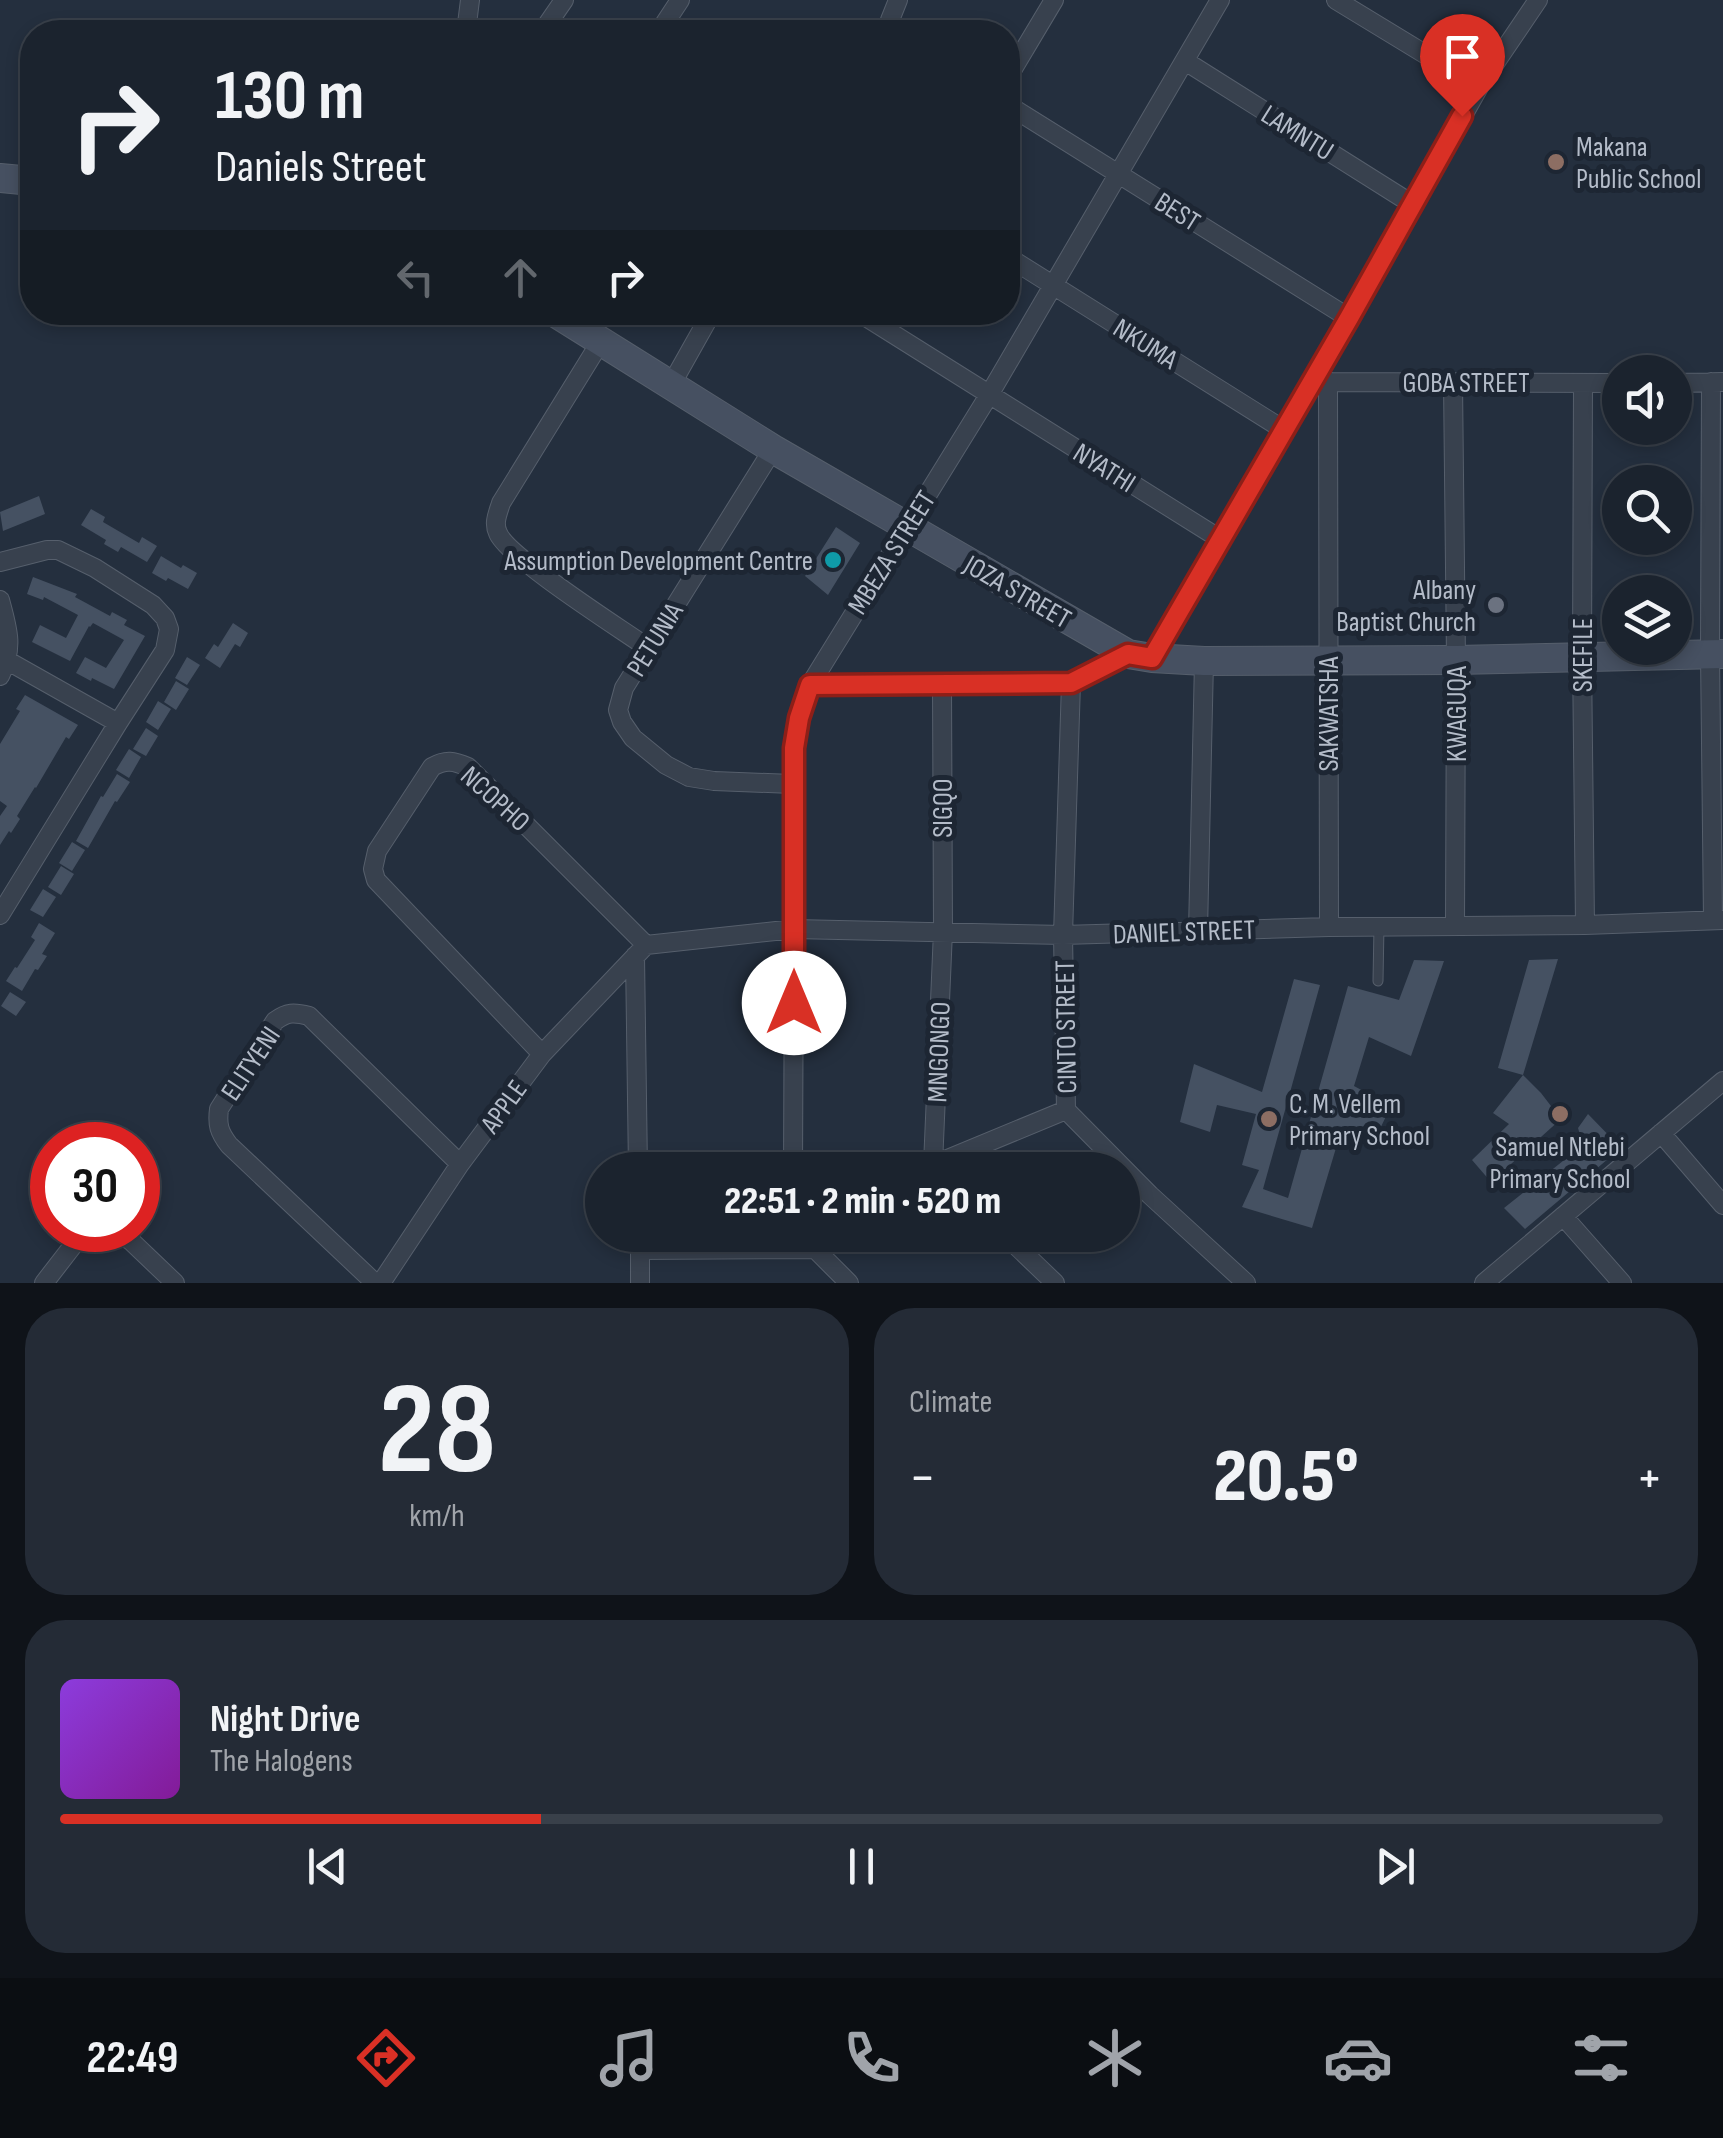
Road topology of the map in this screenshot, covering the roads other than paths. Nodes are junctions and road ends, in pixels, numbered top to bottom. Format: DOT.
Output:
graph roads {
  1 [pos="1054,0"];
  2 [pos="1220,0"];
  3 [pos="1336,0"];
  4 [pos="1538,0"];
  5 [pos="1020,57"];
  6 [pos="1185,60"];
  7 [pos="1479,87"];
  8 [pos="1020,112"];
  9 [pos="1118,173"];
  10 [pos="1412,204"];
  11 [pos="1020,264"];
  12 [pos="1053,284"];
  13 [pos="1349,318"];
  14 [pos="575,325"];
  15 [pos="705,325"];
  16 [pos="879,325"];
  17 [pos="601,341"];
  18 [pos="1320,382"];
  19 [pos="1453,382"];
  20 [pos="1717,382"];
  21 [pos="1602,383"];
  22 [pos="1692,383"];
  23 [pos="1582,384"];
  24 [pos="671,385"];
  25 [pos="989,395"];
  26 [pos="1284,430"];
  27 [pos="774,449"];
  28 [pos="906,527"];
  29 [pos="1220,539"];
  30 [pos="0,562"];
  31 [pos="0,600"];
  32 [pos="648,648"];
  33 [pos="1716,654"];
  34 [pos="1140,656"];
  35 [pos="1582,657"];
  36 [pos="1327,660"];
  37 [pos="1456,660"];
  38 [pos="1204,661"];
  39 [pos="4,668"];
  40 [pos="1071,683"];
  41 [pos="810,685"];
  42 [pos="942,685"];
  43 [pos="118,722"];
  44 [pos="792,784"];
  45 [pos="0,916"];
  46 [pos="1718,920"];
  47 [pos="1455,925"];
  48 [pos="1379,926"];
  49 [pos="1585,926"];
  50 [pos="1329,927"];
  51 [pos="794,929"];
  52 [pos="1198,931"];
  53 [pos="943,932"];
  54 [pos="1063,935"];
  55 [pos="640,951"];
  56 [pos="1378,981"];
  57 [pos="542,1054"];
  58 [pos="1723,1081"];
  59 [pos="1066,1110"];
  60 [pos="1661,1133"];
  61 [pos="638,1152"];
  62 [pos="793,1152"];
  63 [pos="932,1152"];
  64 [pos="968,1152"];
  65 [pos="460,1164"];
  66 [pos="1723,1204"];
  67 [pos="1563,1216"];
  68 [pos="68,1252"];
  69 [pos="143,1252"];
  70 [pos="640,1252"];
  71 [pos="821,1252"];
  72 [pos="1022,1252"];
  73 [pos="44,1283"];
  74 [pos="174,1283"];
  75 [pos="378,1283"];
  76 [pos="640,1283"];
  77 [pos="849,1283"];
  78 [pos="1054,1283"];
  79 [pos="1246,1283"];
  80 [pos="1484,1283"];
  81 [pos="1622,1283"];
  1 -- 5 [label="street"];
  2 -- 6 [label="street, MBEZA STREET"];
  3 -- 7 [label="street"];
  4 -- 7 [label="street"];
  6 -- 9 [label="street, MBEZA STREET"];
  6 -- 10 [label="street, LAMNTU"];
  7 -- 10 [label="street"];
  8 -- 9 [label="street, BEST"];
  9 -- 12 [label="street, MBEZA STREET"];
  9 -- 13 [label="street, BEST"];
  10 -- 13 [label="street"];
  11 -- 12 [label="street, NKUMA"];
  12 -- 25 [label="street, MBEZA STREET"];
  12 -- 26 [label="street, NKUMA"];
  13 -- 18 [label="street"];
  14 -- 17 [label="street, JOZA STREET"];
  15 -- 24 [label="street"];
  16 -- 25 [label="street, NYATHI"];
  17 -- 24 [label="street, JOZA STREET"];
  17 -- 32 [label="street"];
  18 -- 19 [label="street, GOBA STREET"];
  18 -- 26 [label="street"];
  18 -- 36 [label="street, SAKWATSHA"];
  19 -- 23 [label="street, GOBA STREET"];
  19 -- 37 [label="street, KWAGUQA"];
  20 -- 22 [label="street"];
  20 -- 33 [label="street"];
  21 -- 23 [label="street, GOBA STREET"];
  23 -- 35 [label="street, SKEFILE"];
  24 -- 27 [label="street, JOZA STREET"];
  25 -- 28 [label="street, MBEZA STREET"];
  25 -- 29 [label="street, NYATHI"];
  26 -- 29 [label="street"];
  27 -- 28 [label="street, JOZA STREET"];
  27 -- 32 [label="street, PETUNIA"];
  28 -- 34 [label="street, JOZA STREET"];
  28 -- 41 [label="street, MBEZA STREET"];
  29 -- 34 [label="street"];
  30 -- 43 [label="street"];
  31 -- 39 [label="street"];
  32 -- 44 [label="street, PETUNIA"];
  33 -- 35 [label="street, JOZA STREET"];
  33 -- 46 [label="street"];
  34 -- 38 [label="street, JOZA STREET"];
  34 -- 40 [label="street"];
  35 -- 37 [label="street, JOZA STREET"];
  35 -- 49 [label="street, SKEFILE"];
  36 -- 37 [label="street, JOZA STREET"];
  36 -- 38 [label="street, JOZA STREET"];
  36 -- 50 [label="street, SAKWATSHA"];
  37 -- 47 [label="street, KWAGUQA"];
  38 -- 52 [label="street"];
  39 -- 43 [label="street"];
  40 -- 42 [label="street"];
  40 -- 54 [label="street, CINTO STREET"];
  41 -- 42 [label="street"];
  41 -- 44 [label="street, MBEZA STREET"];
  42 -- 53 [label="street, SIGQO"];
  43 -- 45 [label="street"];
  44 -- 51 [label="street, MBEZA STREET"];
  46 -- 49 [label="street, DANIEL STREET"];
  47 -- 48 [label="street, DANIEL STREET"];
  47 -- 49 [label="street, DANIEL STREET"];
  48 -- 50 [label="street, DANIEL STREET"];
  48 -- 56 [label="lane"];
  50 -- 52 [label="street, DANIEL STREET"];
  51 -- 53 [label="street, DANIEL STREET"];
  51 -- 55 [label="street, DANIEL STREET"];
  51 -- 62 [label="street, MBEZA STREET"];
  52 -- 54 [label="street, DANIEL STREET"];
  53 -- 54 [label="street, DANIEL STREET"];
  53 -- 63 [label="street, MNGONGO"];
  54 -- 59 [label="street, CINTO STREET"];
  55 -- 57 [label="street, APPLE"];
  55 -- 57 [label="street, NCOPHO"];
  55 -- 61 [label="street"];
  57 -- 65 [label="street, APPLE"];
  58 -- 60 [label="street"];
  59 -- 64 [label="street"];
  59 -- 79 [label="street, CINTO STREET"];
  60 -- 66 [label="street"];
  60 -- 67 [label="street"];
  65 -- 75 [label="street, APPLE"];
  65 -- 75 [label="street, ELITYENI"];
  67 -- 80 [label="street"];
  67 -- 81 [label="street"];
  68 -- 73 [label="street"];
  69 -- 74 [label="street"];
  70 -- 76 [label="street"];
  71 -- 77 [label="street"];
  72 -- 78 [label="street"];
}
